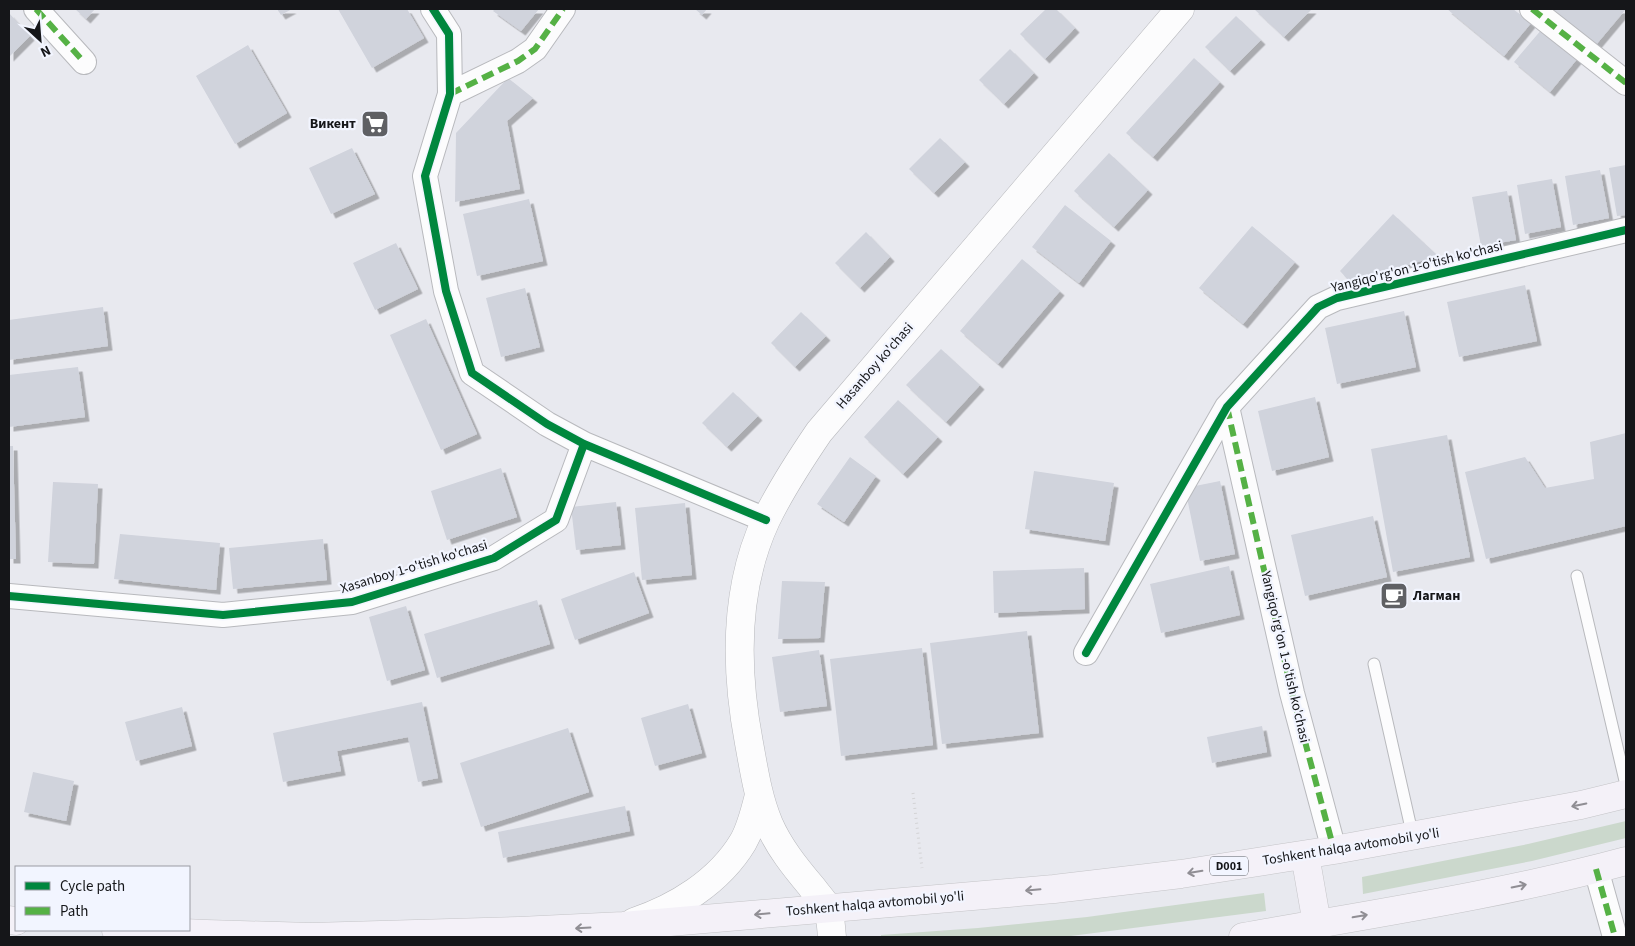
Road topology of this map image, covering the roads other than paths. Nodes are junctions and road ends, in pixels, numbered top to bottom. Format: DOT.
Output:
graph roads {
  1 [pos="36,9"];
  2 [pos="433,9"];
  3 [pos="564,9"];
  4 [pos="1180,9"];
  5 [pos="1532,9"];
  6 [pos="84,62"];
  7 [pos="1626,83"];
  8 [pos="450,94"];
  9 [pos="1626,230"];
  10 [pos="1227,407"];
  11 [pos="584,444"];
  12 [pos="766,520"];
  13 [pos="1577,576"];
  14 [pos="9,596"];
  15 [pos="1086,653"];
  16 [pos="1374,664"];
  17 [pos="1626,785"];
  18 [pos="1626,794"];
  19 [pos="759,796"];
  20 [pos="1413,837"];
  21 [pos="1334,850"];
  22 [pos="1305,855"];
  23 [pos="1626,861"];
  24 [pos="1596,869"];
  25 [pos="828,909"];
  26 [pos="1317,924"];
  27 [pos="623,926"];
  28 [pos="139,931"];
  29 [pos="274,937"];
  30 [pos="832,937"];
  31 [pos="1243,937"];
  32 [pos="1614,937"];
  1 -- 6 [label="street"];
  2 -- 8 [label="street"];
  3 -- 8 [label="street"];
  4 -- 12 [label="main road, Hasanboy ko'chasi"];
  5 -- 7 [label="street"];
  8 -- 11 [label="street"];
  9 -- 10 [label="street, Yangiqo'rg'on 1-o'tish ko'chasi"];
  10 -- 15 [label="street"];
  10 -- 21 [label="street, Yangiqo'rg'on 1-o'tish ko'chasi"];
  11 -- 12 [label="street"];
  11 -- 14 [label="street, Xasanboy 1-o'tish ko'chasi"];
  12 -- 19 [label="main road, Hasanboy ko'chasi"];
  13 -- 17 [label="lane"];
  16 -- 20 [label="lane"];
  18 -- 20 [label="highway, Toshkent halqa avtomobil yo'li / D001, one-way"];
  19 -- 25 [label="main road, Hasanboy ko'chasi"];
  19 -- 27 [label="main road, Hasanboy ko'chasi"];
  20 -- 21 [label="highway, Toshkent halqa avtomobil yo'li / D001"];
  21 -- 22 [label="highway, Toshkent halqa avtomobil yo'li / D001"];
  22 -- 25 [label="highway, Toshkent halqa avtomobil yo'li / D001, one-way"];
  22 -- 26 [label="highway"];
  23 -- 24 [label="highway"];
  26 -- 24 [label="highway, one-way"];
  24 -- 32 [label="street"];
  25 -- 27 [label="highway, Toshkent halqa avtomobil yo'li / D001, one-way"];
  25 -- 30 [label="main road"];
  26 -- 31 [label="highway"];
  27 -- 29 [label="highway, Toshkent halqa avtomobil yo'li / D001, one-way"];
  28 -- 29 [label="highway, Toshkent halqa avtomobil yo'li / D001"];
}
